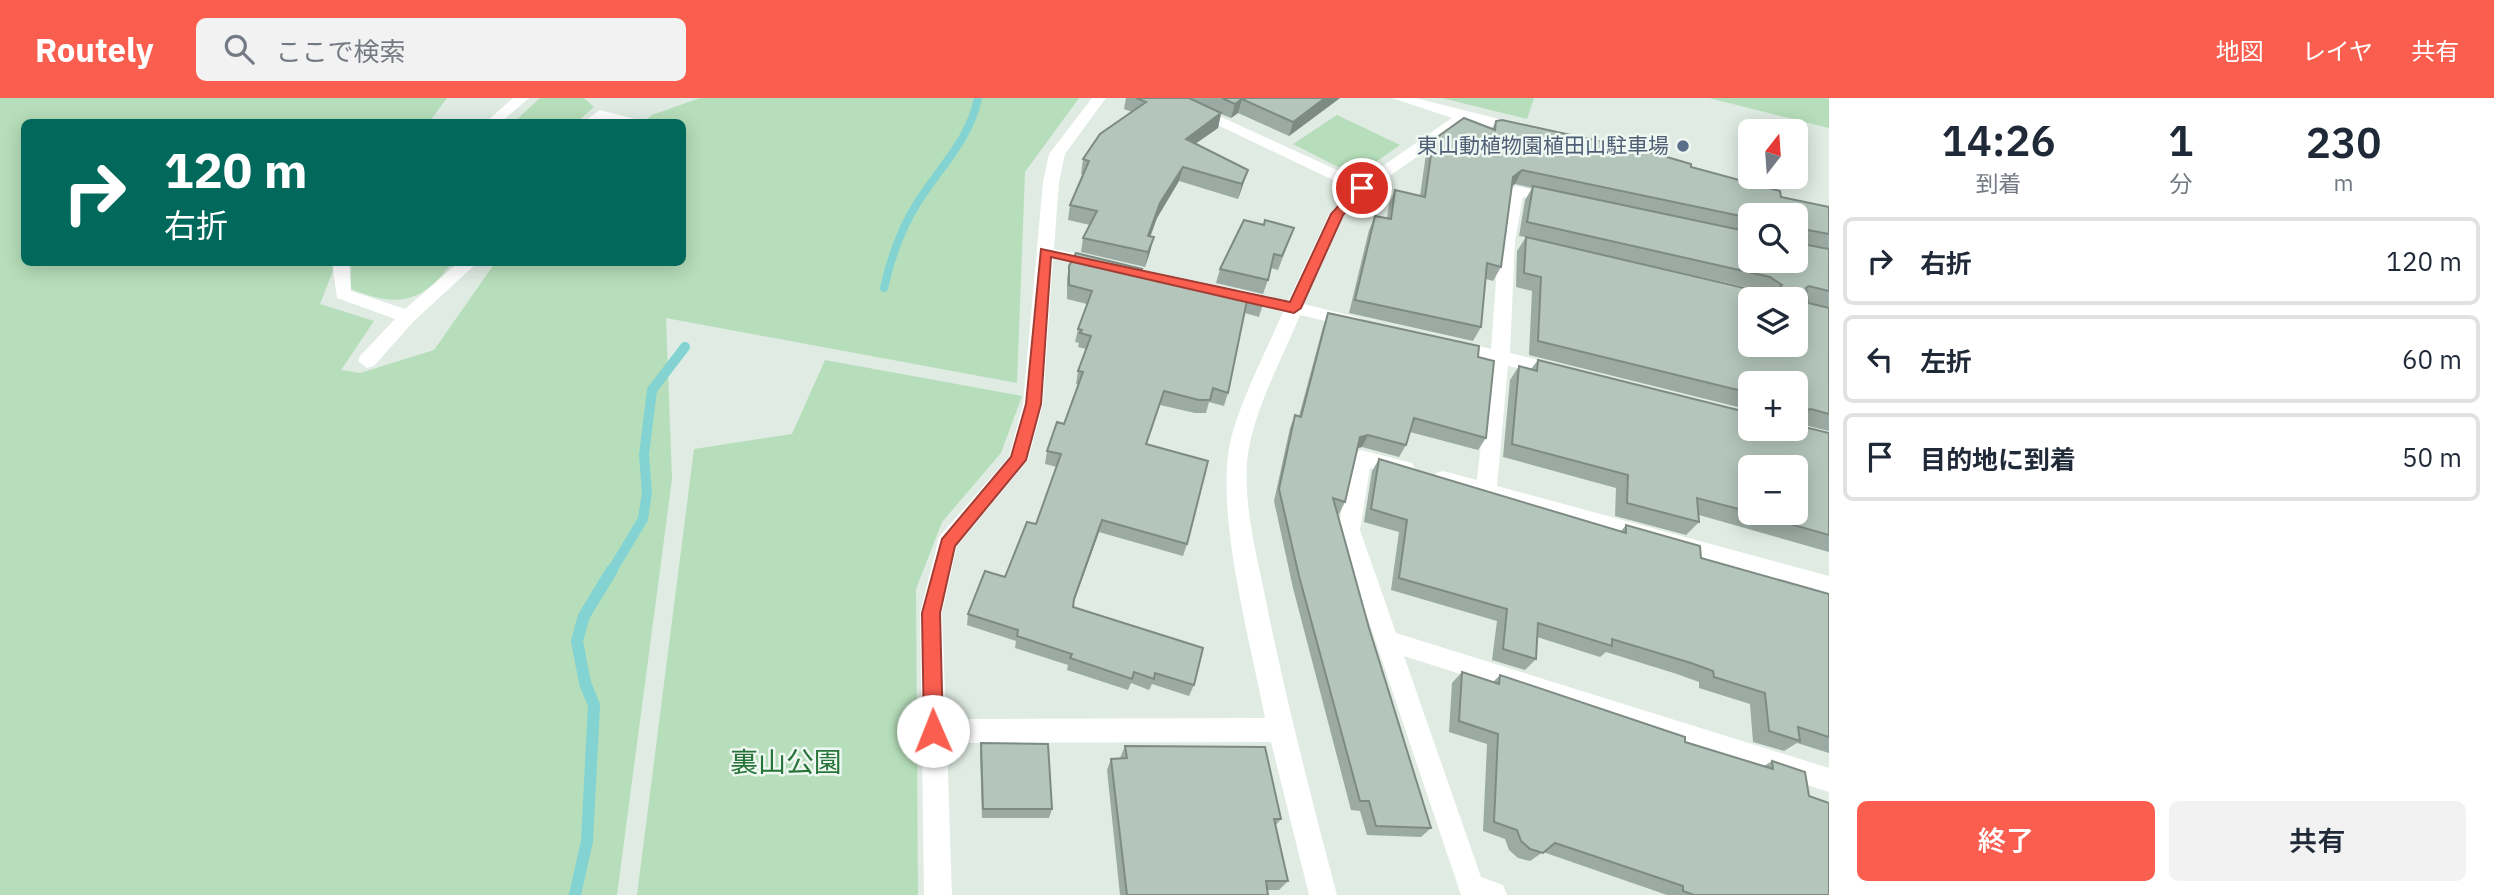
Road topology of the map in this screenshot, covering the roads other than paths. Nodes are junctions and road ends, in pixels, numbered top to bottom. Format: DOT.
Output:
graph roads {
  1 [pos="522,98"];
  2 [pos="1099,98"];
  3 [pos="1168,98"];
  4 [pos="1399,98"];
  5 [pos="1464,117"];
  6 [pos="498,119"];
  7 [pos="594,119"];
  8 [pos="619,119"];
  9 [pos="1541,133"];
  10 [pos="1362,188"];
  11 [pos="1568,202"];
  12 [pos="1045,252"];
  13 [pos="339,266"];
  14 [pos="465,266"];
  15 [pos="1124,270"];
  16 [pos="1215,290"];
  17 [pos="1294,308"];
  18 [pos="408,317"];
  19 [pos="1371,326"];
  20 [pos="1436,341"];
  21 [pos="1500,357"];
  22 [pos="367,362"];
  23 [pos="1579,377"];
  24 [pos="1486,490"];
  25 [pos="1829,585"];
  26 [pos="1386,640"];
  27 [pos="1280,730"];
  28 [pos="933,731"];
  29 [pos="1829,780"];
  30 [pos="938,895"];
  31 [pos="1323,895"];
  32 [pos="1493,895"];
  1 -- 6 [label="street"];
  2 -- 12 [label="street"];
  3 -- 10 [label="street"];
  4 -- 5 [label="street"];
  5 -- 9 [label="street"];
  5 -- 10 [label="street"];
  7 -- 8 [label="street"];
  10 -- 17 [label="street"];
  11 -- 21 [label="street"];
  12 -- 15 [label="street"];
  12 -- 28 [label="street"];
  13 -- 18 [label="street"];
  14 -- 18 [label="street"];
  16 -- 17 [label="street"];
  17 -- 19 [label="street"];
  17 -- 27 [label="street"];
  18 -- 22 [label="street"];
  20 -- 21 [label="street"];
  21 -- 23 [label="street"];
  21 -- 24 [label="street"];
  24 -- 25 [label="street"];
  24 -- 26 [label="street"];
  26 -- 29 [label="street"];
  26 -- 32 [label="street"];
  27 -- 28 [label="street"];
  27 -- 31 [label="street"];
  28 -- 30 [label="street"];
}
